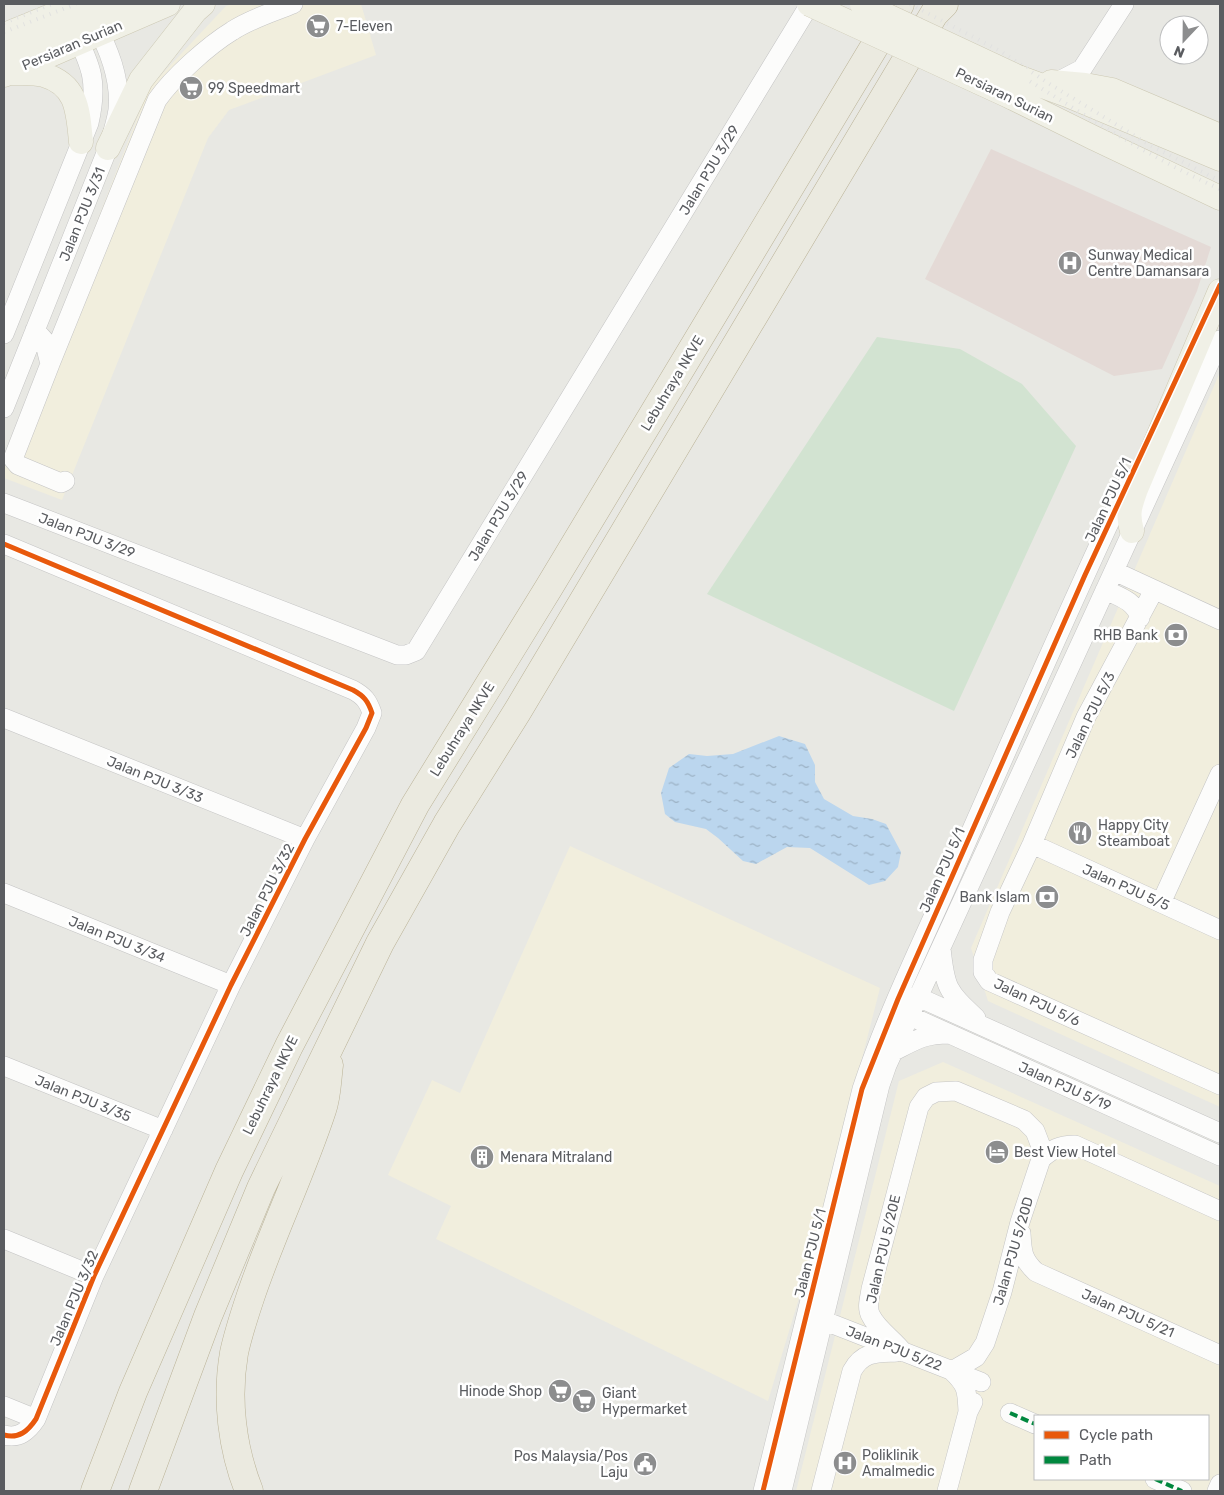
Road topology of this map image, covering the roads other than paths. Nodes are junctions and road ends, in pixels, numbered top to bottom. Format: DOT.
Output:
graph roads {
  1 [pos="127,4"];
  2 [pos="168,4"];
  3 [pos="203,4"];
  4 [pos="293,4"];
  5 [pos="810,4"];
  6 [pos="862,4"];
  7 [pos="900,4"];
  8 [pos="944,4"];
  9 [pos="1124,4"];
  10 [pos="84,24"];
  11 [pos="4,35"];
  12 [pos="5,67"];
  13 [pos="1057,82"];
  14 [pos="1019,85"];
  15 [pos="1220,136"];
  16 [pos="81,142"];
  17 [pos="108,148"];
  18 [pos="1220,159"];
  19 [pos="1198,188"];
  20 [pos="1220,198"];
  21 [pos="1220,211"];
  22 [pos="1220,285"];
  23 [pos="1220,292"];
  24 [pos="35,330"];
  25 [pos="4,334"];
  26 [pos="1220,340"];
  27 [pos="50,364"];
  28 [pos="4,408"];
  29 [pos="65,481"];
  30 [pos="4,502"];
  31 [pos="1132,531"];
  32 [pos="4,544"];
  33 [pos="1114,571"];
  34 [pos="1105,590"];
  35 [pos="1154,590"];
  36 [pos="1140,618"];
  37 [pos="1220,620"];
  38 [pos="4,718"];
  39 [pos="1220,774"];
  40 [pos="306,840"];
  41 [pos="1032,844"];
  42 [pos="4,893"];
  43 [pos="1161,903"];
  44 [pos="1220,930"];
  45 [pos="941,947"];
  46 [pos="231,984"];
  47 [pos="918,997"];
  48 [pos="898,999"];
  49 [pos="910,1016"];
  50 [pos="985,1026"];
  51 [pos="951,1034"];
  52 [pos="334,1037"];
  53 [pos="894,1051"];
  54 [pos="4,1066"];
  55 [pos="1220,1085"];
  56 [pos="162,1130"];
  57 [pos="1220,1132"];
  58 [pos="1220,1156"];
  59 [pos="1041,1159"];
  60 [pos="1220,1211"];
  61 [pos="1020,1222"];
  62 [pos="4,1239"];
  63 [pos="1036,1272"];
  64 [pos="94,1276"];
  65 [pos="1002,1292"];
  66 [pos="815,1318"];
  67 [pos="985,1342"];
  68 [pos="903,1352"];
  69 [pos="1220,1355"];
  70 [pos="952,1371"];
  71 [pos="981,1382"];
  72 [pos="4,1406"];
  73 [pos="968,1412"];
  74 [pos="1010,1413"];
  75 [pos="36,1419"];
  76 [pos="1034,1424"];
  77 [pos="4,1435"];
  78 [pos="1157,1480"];
  79 [pos="1220,1484"];
  80 [pos="95,1491"];
  81 [pos="143,1491"];
  82 [pos="249,1491"];
  83 [pos="763,1491"];
  84 [pos="782,1491"];
  85 [pos="821,1491"];
  86 [pos="947,1491"];
  87 [pos="1182,1491"];
  88 [pos="1217,1491"];
  1 -- 10 [label="main road"];
  2 -- 10 [label="main road, Persiaran Surian"];
  3 -- 17 [label="main road"];
  4 -- 27 [label="street"];
  5 -- 14 [label="main road, Persiaran Surian, bridge"];
  5 -- 30 [label="street, Jalan PJU 3/29"];
  6 -- 14 [label="main road, Persiaran Surian, bridge"];
  7 -- 80 [label="highway, Lebuhraya NKVE"];
  8 -- 52 [label="highway"];
  9 -- 13 [label="street"];
  10 -- 11 [label="main road, Persiaran Surian"];
  10 -- 12 [label="main road, Persiaran Surian"];
  10 -- 16 [label="street, Jalan PJU 3/31"];
  10 -- 17 [label="street, Jalan PJU 3/31"];
  12 -- 16 [label="main road"];
  13 -- 14 [label="main road"];
  13 -- 15 [label="main road"];
  14 -- 18 [label="main road, Persiaran Surian"];
  14 -- 19 [label="main road, Persiaran Surian"];
  16 -- 25 [label="street, Jalan PJU 3/31"];
  17 -- 24 [label="street, Jalan PJU 3/31"];
  19 -- 20 [label="main road, Persiaran Surian"];
  19 -- 21 [label="street"];
  22 -- 48 [label="street, Jalan PJU 5/1"];
  23 -- 31 [label="main road"];
  24 -- 27 [label="street"];
  24 -- 28 [label="street, Jalan PJU 3/31"];
  26 -- 31 [label="street, Jalan PJU 5/1"];
  27 -- 29 [label="street"];
  31 -- 33 [label="street, Jalan PJU 5/1"];
  32 -- 40 [label="street, Jalan PJU 3/32"];
  33 -- 34 [label="street, Jalan PJU 5/1"];
  33 -- 35 [label="street"];
  34 -- 36 [label="street"];
  34 -- 45 [label="street, Jalan PJU 5/1"];
  35 -- 36 [label="street, Jalan PJU 5/3"];
  35 -- 37 [label="street"];
  36 -- 41 [label="street, Jalan PJU 5/3"];
  38 -- 40 [label="street, Jalan PJU 3/33"];
  39 -- 43 [label="street"];
  40 -- 46 [label="street, Jalan PJU 3/32"];
  41 -- 43 [label="street, Jalan PJU 5/5"];
  41 -- 55 [label="street, Jalan PJU 5/6"];
  42 -- 46 [label="street, Jalan PJU 3/34"];
  43 -- 44 [label="street, Jalan PJU 5/5"];
  45 -- 47 [label="street, Jalan PJU 5/1"];
  45 -- 50 [label="street"];
  46 -- 56 [label="street, Jalan PJU 3/32"];
  47 -- 48 [label="street"];
  47 -- 49 [label="street, Jalan PJU 5/1"];
  47 -- 50 [label="street, Jalan PJU 5/19"];
  48 -- 49 [label="street"];
  48 -- 66 [label="street, Jalan PJU 5/1"];
  49 -- 51 [label="street, Jalan PJU 5/19"];
  49 -- 53 [label="street, Jalan PJU 5/1"];
  50 -- 57 [label="street, Jalan PJU 5/19"];
  51 -- 53 [label="street"];
  51 -- 58 [label="street, Jalan PJU 5/19"];
  52 -- 81 [label="highway"];
  52 -- 82 [label="highway"];
  53 -- 66 [label="street, Jalan PJU 5/1"];
  54 -- 56 [label="street, Jalan PJU 3/35"];
  56 -- 64 [label="street, Jalan PJU 3/32"];
  59 -- 60 [label="street"];
  59 -- 61 [label="street, Jalan PJU 5/20D"];
  59 -- 68 [label="street, Jalan PJU 5/20E"];
  61 -- 63 [label="street"];
  61 -- 65 [label="street, Jalan PJU 5/20D"];
  62 -- 64 [label="street"];
  63 -- 65 [label="street"];
  63 -- 69 [label="street, Jalan PJU 5/21"];
  64 -- 75 [label="street, Jalan PJU 3/32"];
  65 -- 67 [label="street, Jalan PJU 5/20D"];
  66 -- 68 [label="street, Jalan PJU 5/22"];
  66 -- 83 [label="street, Jalan PJU 5/1"];
  66 -- 84 [label="street, Jalan PJU 5/1"];
  67 -- 70 [label="street, Jalan PJU 5/20D"];
  67 -- 71 [label="street, Jalan PJU 5/20D"];
  68 -- 70 [label="street, Jalan PJU 5/22"];
  68 -- 85 [label="street"];
  70 -- 71 [label="street, Jalan PJU 5/22"];
  70 -- 73 [label="street, Jalan PJU 5/20D"];
  71 -- 73 [label="street, Jalan PJU 5/20D"];
  72 -- 75 [label="street"];
  73 -- 86 [label="street, Jalan PJU 5/20D"];
  74 -- 76 [label="street"];
  75 -- 77 [label="street, Jalan PJU 3/32"];
  78 -- 87 [label="street"];
  79 -- 88 [label="street"];
}
